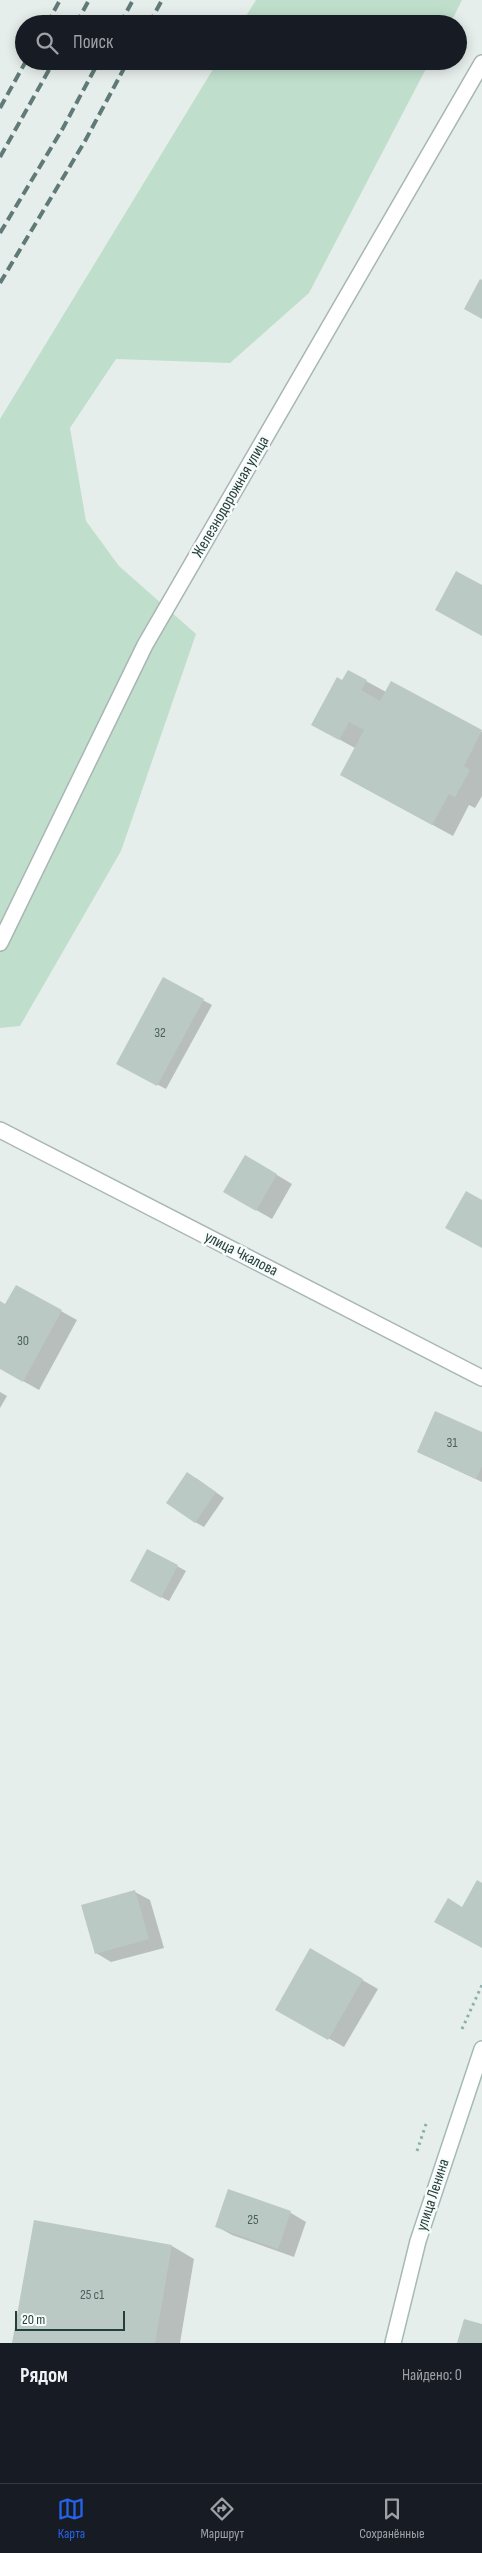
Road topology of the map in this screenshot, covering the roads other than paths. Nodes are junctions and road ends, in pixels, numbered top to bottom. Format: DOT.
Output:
graph roads {
  1 [pos="482,63"];
  2 [pos="0,943"];
  3 [pos="0,1130"];
  4 [pos="482,1378"];
  5 [pos="482,2049"];
  6 [pos="393,2343"];
  1 -- 2 [label="street, Железнодорожная улица"];
  3 -- 4 [label="street, улица Чкалова"];
  5 -- 6 [label="street, улица Ленина"];
}
